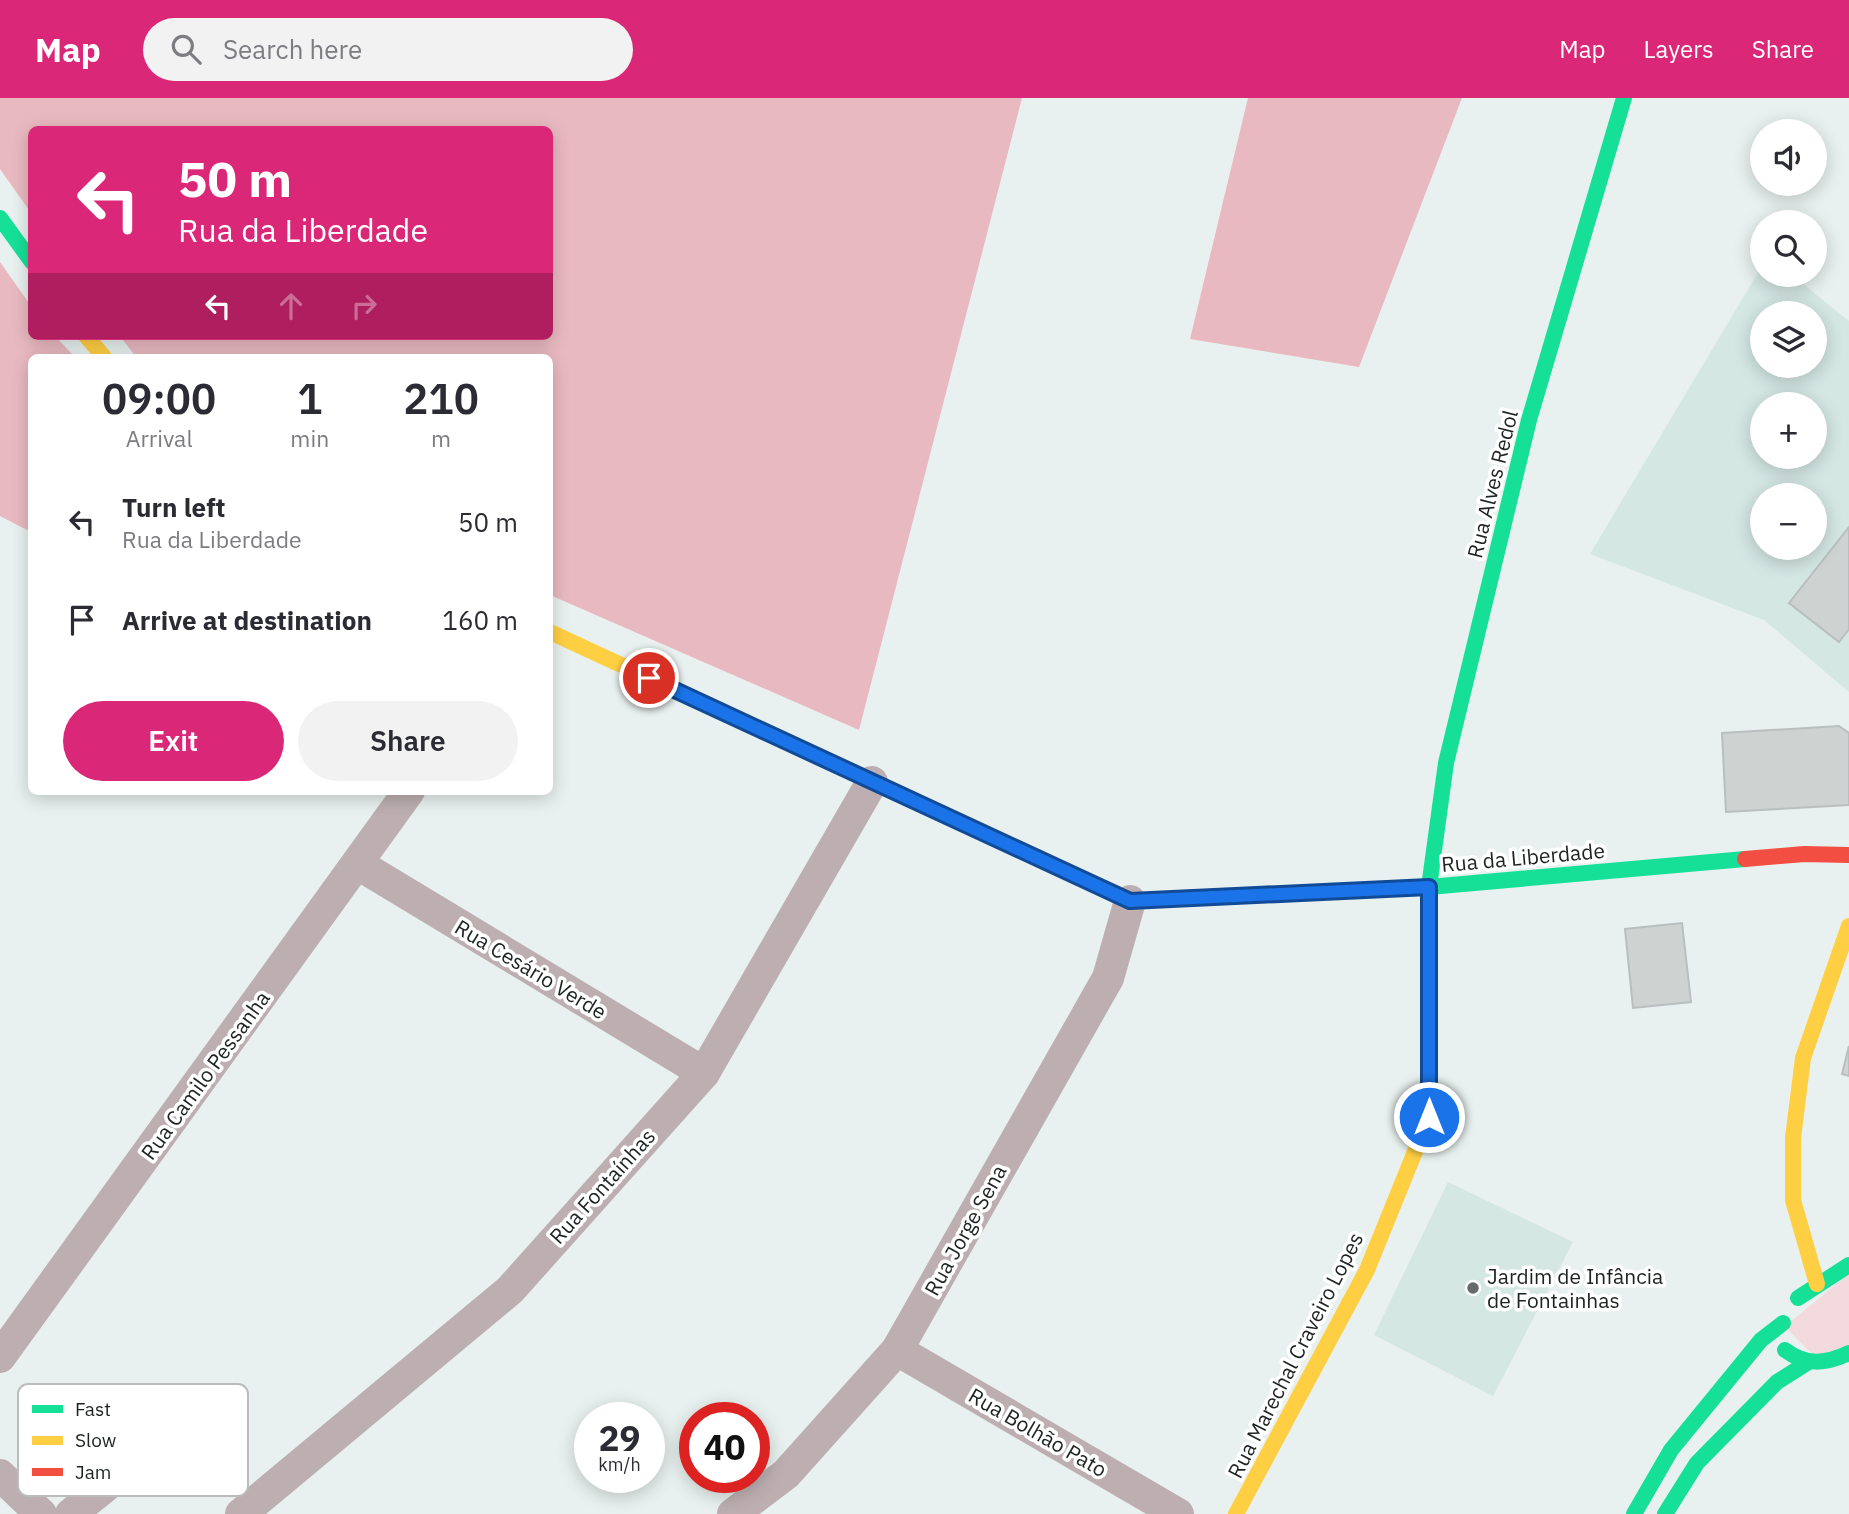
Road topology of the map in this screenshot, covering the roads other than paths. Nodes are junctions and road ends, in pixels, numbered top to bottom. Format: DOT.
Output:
graph roads {
  1 [pos="1623,98"];
  2 [pos="0,218"];
  3 [pos="28,256"];
  4 [pos="89,340"];
  5 [pos="101,354"];
  6 [pos="553,633"];
  7 [pos="872,782"];
  8 [pos="406,795"];
  9 [pos="1804,854"];
  10 [pos="1849,855"];
  11 [pos="358,864"];
  12 [pos="1826,869"];
  13 [pos="1429,887"];
  14 [pos="1130,901"];
  15 [pos="1849,926"];
  16 [pos="704,1073"];
  17 [pos="1849,1265"];
  18 [pos="1817,1284"];
  19 [pos="1783,1323"];
  20 [pos="897,1350"];
  21 [pos="1849,1353"];
  22 [pos="0,1357"];
  23 [pos="1807,1363"];
  24 [pos="0,1475"];
  25 [pos="18,1492"];
  26 [pos="22,1496"];
  27 [pos="93,1496"];
  28 [pos="41,1514"];
  29 [pos="71,1514"];
  30 [pos="241,1514"];
  31 [pos="733,1514"];
  32 [pos="1178,1514"];
  33 [pos="1236,1514"];
  34 [pos="1634,1514"];
  35 [pos="1665,1514"];
  1 -- 13 [label="street, Rua Alves Redol"];
  2 -- 3 [label="street"];
  4 -- 5 [label="street"];
  6 -- 7 [label="street, Rua da Liberdade"];
  7 -- 14 [label="street, Rua da Liberdade"];
  7 -- 16 [label="street, Rua Fontaínhas"];
  8 -- 11 [label="street, Rua Camilo Pessanha"];
  9 -- 10 [label="street, Rua da Liberdade"];
  9 -- 12 [label="street"];
  9 -- 13 [label="street, Rua da Liberdade"];
  11 -- 16 [label="street, Rua Cesário Verde"];
  11 -- 22 [label="street, Rua Camilo Pessanha"];
  13 -- 14 [label="street, Rua da Liberdade"];
  13 -- 33 [label="street, Rua Marechal Craveiro Lopes"];
  14 -- 20 [label="street, Rua Jorge Sena"];
  15 -- 18 [label="street"];
  16 -- 30 [label="street, Rua Fontaínhas"];
  17 -- 18 [label="street"];
  18 -- 19 [label="street"];
  19 -- 23 [label="street"];
  19 -- 34 [label="street"];
  20 -- 31 [label="street, Rua Jorge Sena"];
  20 -- 32 [label="street, Rua Bolhão Pato"];
  21 -- 23 [label="street"];
  23 -- 35 [label="street"];
  24 -- 25 [label="street"];
  26 -- 28 [label="street"];
  27 -- 29 [label="street"];
}
